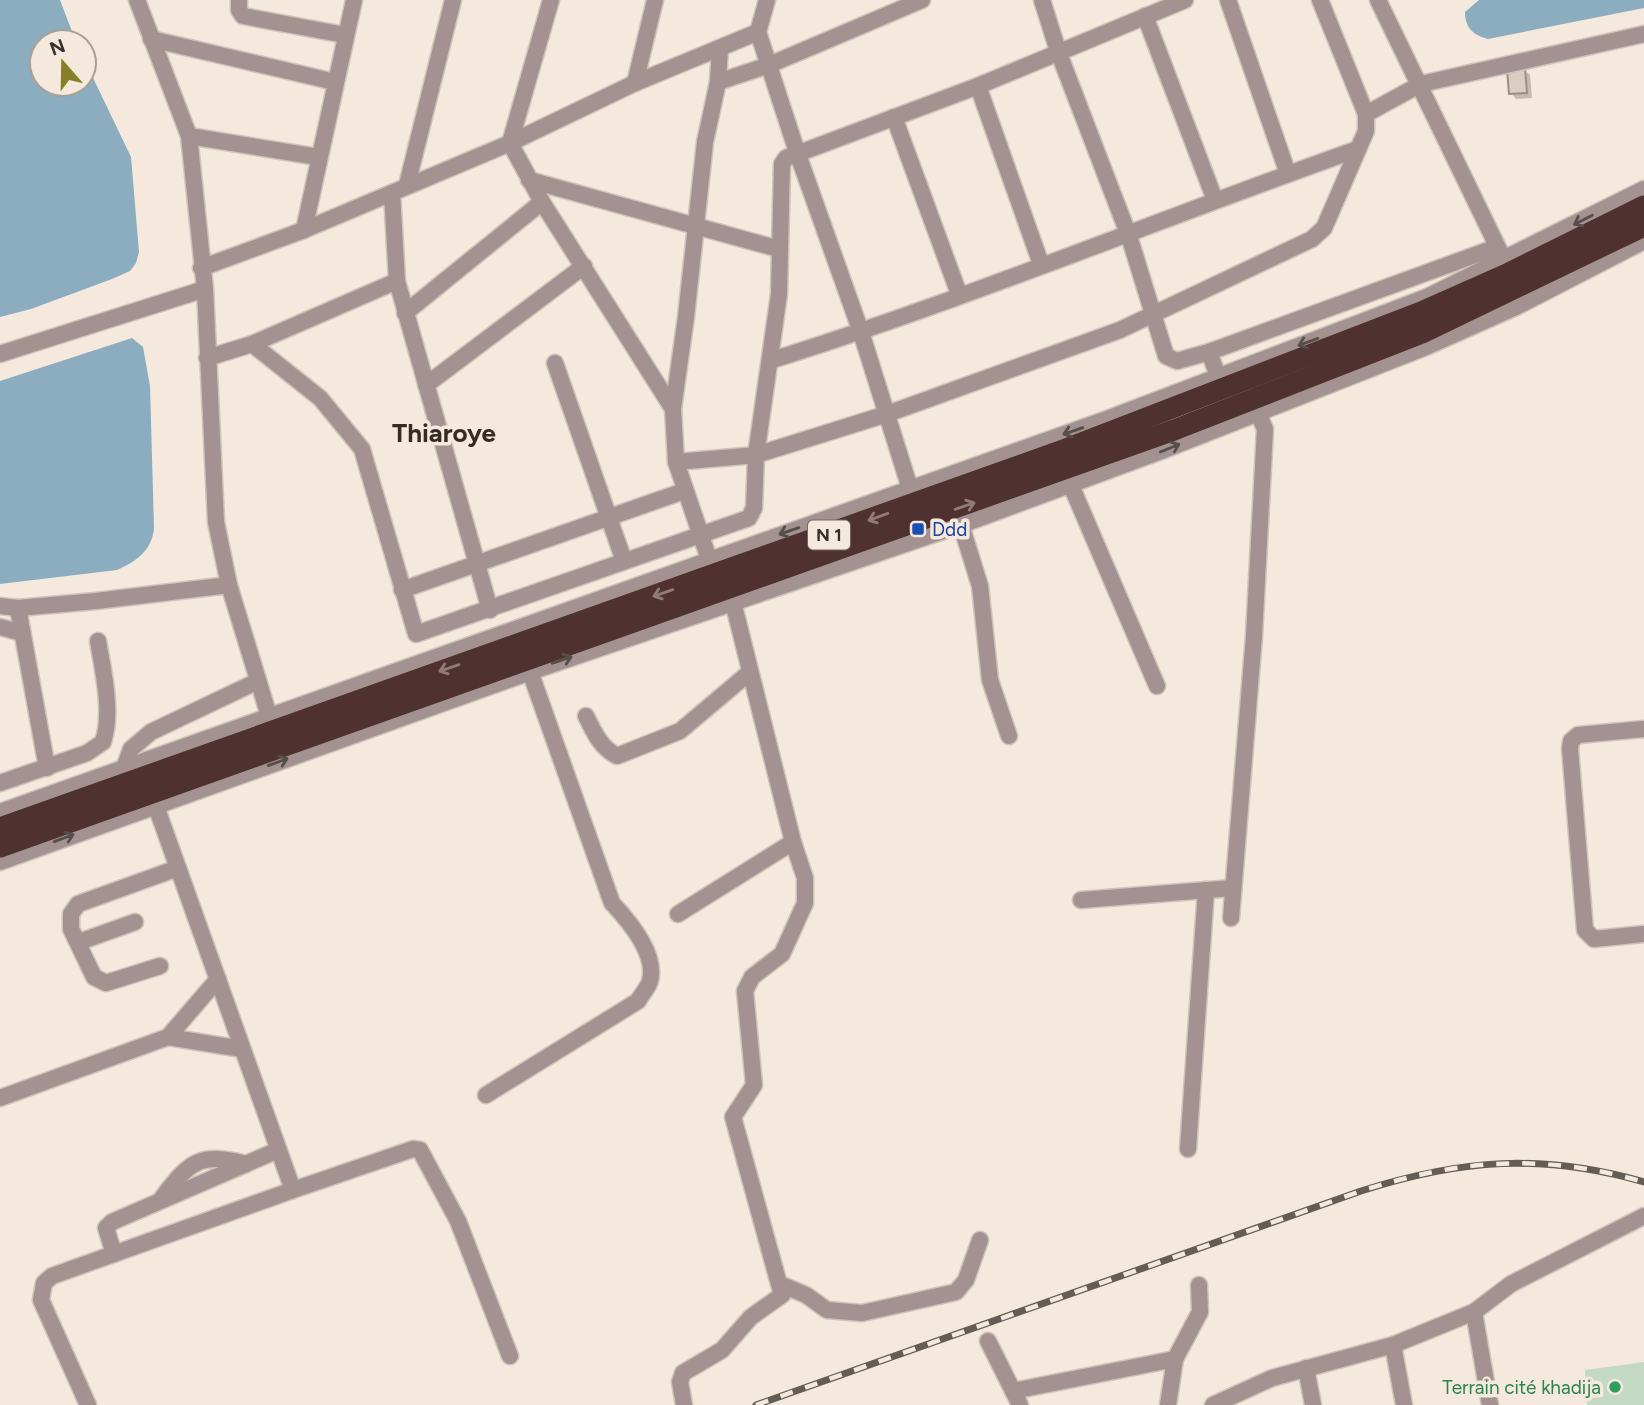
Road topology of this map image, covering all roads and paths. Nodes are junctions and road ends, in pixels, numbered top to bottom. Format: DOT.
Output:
graph roads {
  1 [pos="137,0"];
  2 [pos="239,0"];
  3 [pos="354,0"];
  4 [pos="453,0"];
  5 [pos="551,0"];
  6 [pos="655,0"];
  7 [pos="767,0"];
  8 [pos="922,0"];
  9 [pos="1042,0"];
  10 [pos="1185,0"];
  11 [pos="1228,0"];
  12 [pos="1320,0"];
  13 [pos="1382,2"];
  14 [pos="1145,16"];
  15 [pos="758,32"];
  16 [pos="345,34"];
  17 [pos="1644,34"];
  18 [pos="151,39"];
  19 [pos="720,48"];
  20 [pos="1058,51"];
  21 [pos="769,65"];
  22 [pos="335,82"];
  23 [pos="718,82"];
  24 [pos="635,83"];
  25 [pos="1421,84"];
  26 [pos="978,86"];
  27 [pos="1366,114"];
  28 [pos="894,117"];
  29 [pos="189,136"];
  30 [pos="510,143"];
  31 [pos="1358,149"];
  32 [pos="797,152"];
  33 [pos="318,158"];
  34 [pos="1288,174"];
  35 [pos="529,180"];
  36 [pos="407,185"];
  37 [pos="1644,189"];
  38 [pos="392,193"];
  39 [pos="1215,200"];
  40 [pos="542,202"];
  41 [pos="1644,206"];
  42 [pos="697,226"];
  43 [pos="1644,226"];
  44 [pos="304,230"];
  45 [pos="1129,236"];
  46 [pos="1644,241"];
  47 [pos="779,249"];
  48 [pos="1041,264"];
  49 [pos="584,266"];
  50 [pos="201,268"];
  51 [pos="1507,276"];
  52 [pos="397,281"];
  53 [pos="205,289"];
  54 [pos="960,294"];
  55 [pos="405,313"];
  56 [pos="1153,313"];
  57 [pos="862,332"];
  58 [pos="252,344"];
  59 [pos="1209,352"];
  60 [pos="0,354"];
  61 [pos="207,358"];
  62 [pos="772,360"];
  63 [pos="555,363"];
  64 [pos="1218,376"];
  65 [pos="426,385"];
  66 [pos="1255,405"];
  67 [pos="673,408"];
  68 [pos="887,414"];
  69 [pos="1108,426"];
  70 [pos="757,455"];
  71 [pos="676,462"];
  72 [pos="1068,478"];
  73 [pos="684,491"];
  74 [pos="913,496"];
  75 [pos="610,516"];
  76 [pos="961,525"];
  77 [pos="700,535"];
  78 [pos="624,561"];
  79 [pos="475,562"];
  80 [pos="721,581"];
  81 [pos="229,585"];
  82 [pos="402,590"];
  83 [pos="0,606"];
  84 [pos="18,608"];
  85 [pos="490,610"];
  86 [pos="0,627"];
  87 [pos="22,633"];
  88 [pos="98,641"];
  89 [pos="527,665"];
  90 [pos="750,672"];
  91 [pos="258,681"];
  92 [pos="1157,687"];
  93 [pos="311,709"];
  94 [pos="269,716"];
  95 [pos="586,716"];
  96 [pos="1644,729"];
  97 [pos="1009,736"];
  98 [pos="47,768"];
  99 [pos="124,768"];
  100 [pos="0,783"];
  101 [pos="154,799"];
  102 [pos="0,812"];
  103 [pos="0,828"];
  104 [pos="793,842"];
  105 [pos="0,847"];
  106 [pos="0,862"];
  107 [pos="178,868"];
  108 [pos="1233,888"];
  109 [pos="1206,890"];
  110 [pos="1081,900"];
  111 [pos="678,914"];
  112 [pos="1231,918"];
  113 [pos="135,922"];
  114 [pos="1644,933"];
  115 [pos="79,942"];
  116 [pos="160,966"];
  117 [pos="218,979"];
  118 [pos="168,1037"];
  119 [pos="243,1049"];
  120 [pos="486,1095"];
  121 [pos="0,1098"];
  122 [pos="1188,1149"];
  123 [pos="278,1150"];
  124 [pos="293,1190"];
  125 [pos="1644,1216"];
  126 [pos="980,1240"];
  127 [pos="114,1254"];
  128 [pos="780,1284"];
  129 [pos="1199,1285"];
  130 [pos="1474,1312"];
  131 [pos="988,1341"];
  132 [pos="1394,1345"];
  133 [pos="510,1356"];
  134 [pos="1175,1359"];
  135 [pos="1306,1368"];
  136 [pos="1016,1398"];
  137 [pos="88,1405"];
  138 [pos="684,1405"];
  139 [pos="1168,1405"];
  140 [pos="1213,1405"];
  141 [pos="1313,1405"];
  142 [pos="1404,1405"];
  143 [pos="1490,1405"];
  1 -- 18 [label="street"];
  2 -- 16 [label="street"];
  3 -- 16 [label="street"];
  4 -- 36 [label="street"];
  5 -- 30 [label="street"];
  6 -- 24 [label="street"];
  7 -- 15 [label="street"];
  8 -- 21 [label="street"];
  9 -- 20 [label="street"];
  10 -- 14 [label="street"];
  11 -- 34 [label="street"];
  12 -- 27 [label="street"];
  13 -- 25 [label="street"];
  14 -- 20 [label="street"];
  14 -- 39 [label="street"];
  15 -- 19 [label="street"];
  15 -- 21 [label="street"];
  16 -- 22 [label="street"];
  17 -- 25 [label="street"];
  18 -- 22 [label="street"];
  18 -- 29 [label="street"];
  19 -- 23 [label="street"];
  19 -- 24 [label="street"];
  20 -- 26 [label="street"];
  20 -- 45 [label="street"];
  21 -- 23 [label="street"];
  21 -- 32 [label="street"];
  22 -- 33 [label="street"];
  23 -- 42 [label="street"];
  24 -- 30 [label="street"];
  25 -- 27 [label="street"];
  25 -- 51 [label="street"];
  26 -- 28 [label="street"];
  26 -- 48 [label="street"];
  27 -- 31 [label="street"];
  28 -- 32 [label="street"];
  28 -- 54 [label="street"];
  29 -- 33 [label="street"];
  29 -- 50 [label="street"];
  30 -- 35 [label="street"];
  30 -- 36 [label="street"];
  31 -- 34 [label="street"];
  31 -- 56 [label="street"];
  32 -- 47 [label="street"];
  32 -- 57 [label="street"];
  33 -- 44 [label="street"];
  34 -- 39 [label="street"];
  35 -- 40 [label="street"];
  35 -- 42 [label="street"];
  36 -- 38 [label="street"];
  37 -- 51 [label="street, one-way"];
  38 -- 44 [label="street"];
  38 -- 52 [label="street"];
  39 -- 45 [label="street"];
  40 -- 49 [label="street"];
  40 -- 55 [label="street"];
  41 -- 51 [label="highway, N 1"];
  42 -- 47 [label="street"];
  42 -- 67 [label="street"];
  43 -- 51 [label="highway, N 1"];
  44 -- 50 [label="street"];
  45 -- 48 [label="street"];
  45 -- 56 [label="street"];
  46 -- 51 [label="street"];
  47 -- 62 [label="street"];
  48 -- 54 [label="street"];
  49 -- 65 [label="street"];
  49 -- 67 [label="street"];
  50 -- 53 [label="street"];
  51 -- 59 [label="street"];
  51 -- 64 [label="street, one-way"];
  51 -- 66 [label="highway, N 1"];
  51 -- 69 [label="highway, N 1"];
  52 -- 55 [label="street"];
  52 -- 58 [label="street"];
  53 -- 60 [label="street"];
  53 -- 61 [label="street"];
  54 -- 57 [label="street"];
  55 -- 65 [label="street"];
  56 -- 59 [label="street"];
  56 -- 68 [label="street"];
  57 -- 62 [label="street"];
  57 -- 68 [label="street"];
  58 -- 61 [label="street"];
  58 -- 82 [label="street"];
  59 -- 64 [label="street"];
  61 -- 81 [label="street"];
  62 -- 70 [label="street"];
  63 -- 75 [label="street"];
  64 -- 69 [label="street"];
  65 -- 79 [label="street"];
  72 -- 66 [label="highway, N 1, one-way"];
  66 -- 108 [label="street"];
  67 -- 71 [label="street"];
  68 -- 70 [label="street"];
  68 -- 74 [label="street"];
  69 -- 74 [label="highway, N 1, one-way"];
  70 -- 71 [label="street"];
  70 -- 77 [label="street"];
  71 -- 73 [label="street"];
  72 -- 76 [label="street"];
  80 -- 72 [label="highway, N 1, one-way"];
  72 -- 92 [label="street"];
  73 -- 75 [label="street"];
  73 -- 77 [label="street"];
  74 -- 80 [label="highway, N 1, one-way"];
  75 -- 78 [label="street"];
  75 -- 79 [label="street"];
  76 -- 80 [label="street"];
  76 -- 97 [label="street"];
  77 -- 78 [label="street"];
  77 -- 80 [label="street"];
  78 -- 85 [label="street"];
  79 -- 82 [label="street"];
  79 -- 85 [label="street"];
  89 -- 80 [label="highway, N 1, one-way"];
  80 -- 90 [label="street"];
  80 -- 93 [label="highway, N 1, one-way"];
  81 -- 84 [label="street"];
  81 -- 91 [label="street"];
  82 -- 85 [label="street"];
  83 -- 84 [label="street"];
  84 -- 87 [label="street"];
  86 -- 87 [label="street"];
  87 -- 98 [label="street"];
  88 -- 98 [label="street"];
  101 -- 89 [label="highway, N 1, one-way"];
  89 -- 120 [label="street"];
  90 -- 95 [label="street"];
  90 -- 104 [label="street"];
  91 -- 94 [label="street"];
  91 -- 99 [label="street"];
  93 -- 94 [label="street"];
  93 -- 103 [label="highway, N 1"];
  94 -- 99 [label="street"];
  96 -- 114 [label="street"];
  98 -- 100 [label="street"];
  99 -- 102 [label="street"];
  101 -- 105 [label="highway, N 1"];
  106 -- 101 [label="street, one-way"];
  101 -- 107 [label="street"];
  104 -- 111 [label="street"];
  104 -- 128 [label="street"];
  107 -- 115 [label="street"];
  107 -- 117 [label="street"];
  108 -- 109 [label="street"];
  108 -- 112 [label="street"];
  109 -- 110 [label="street"];
  109 -- 122 [label="street"];
  113 -- 115 [label="street"];
  115 -- 116 [label="street"];
  117 -- 118 [label="street"];
  117 -- 119 [label="street"];
  118 -- 119 [label="street"];
  118 -- 121 [label="street"];
  119 -- 123 [label="street"];
  123 -- 124 [label="street"];
  123 -- 127 [label="street"];
  124 -- 127 [label="street"];
  124 -- 133 [label="street"];
  125 -- 130 [label="street"];
  126 -- 128 [label="street"];
  127 -- 137 [label="street"];
  128 -- 138 [label="street"];
  129 -- 134 [label="street"];
  130 -- 132 [label="street"];
  130 -- 143 [label="street"];
  131 -- 136 [label="street"];
  132 -- 135 [label="street"];
  132 -- 142 [label="street"];
  134 -- 136 [label="street"];
  134 -- 139 [label="street"];
  135 -- 140 [label="street"];
  135 -- 141 [label="street"];
}
